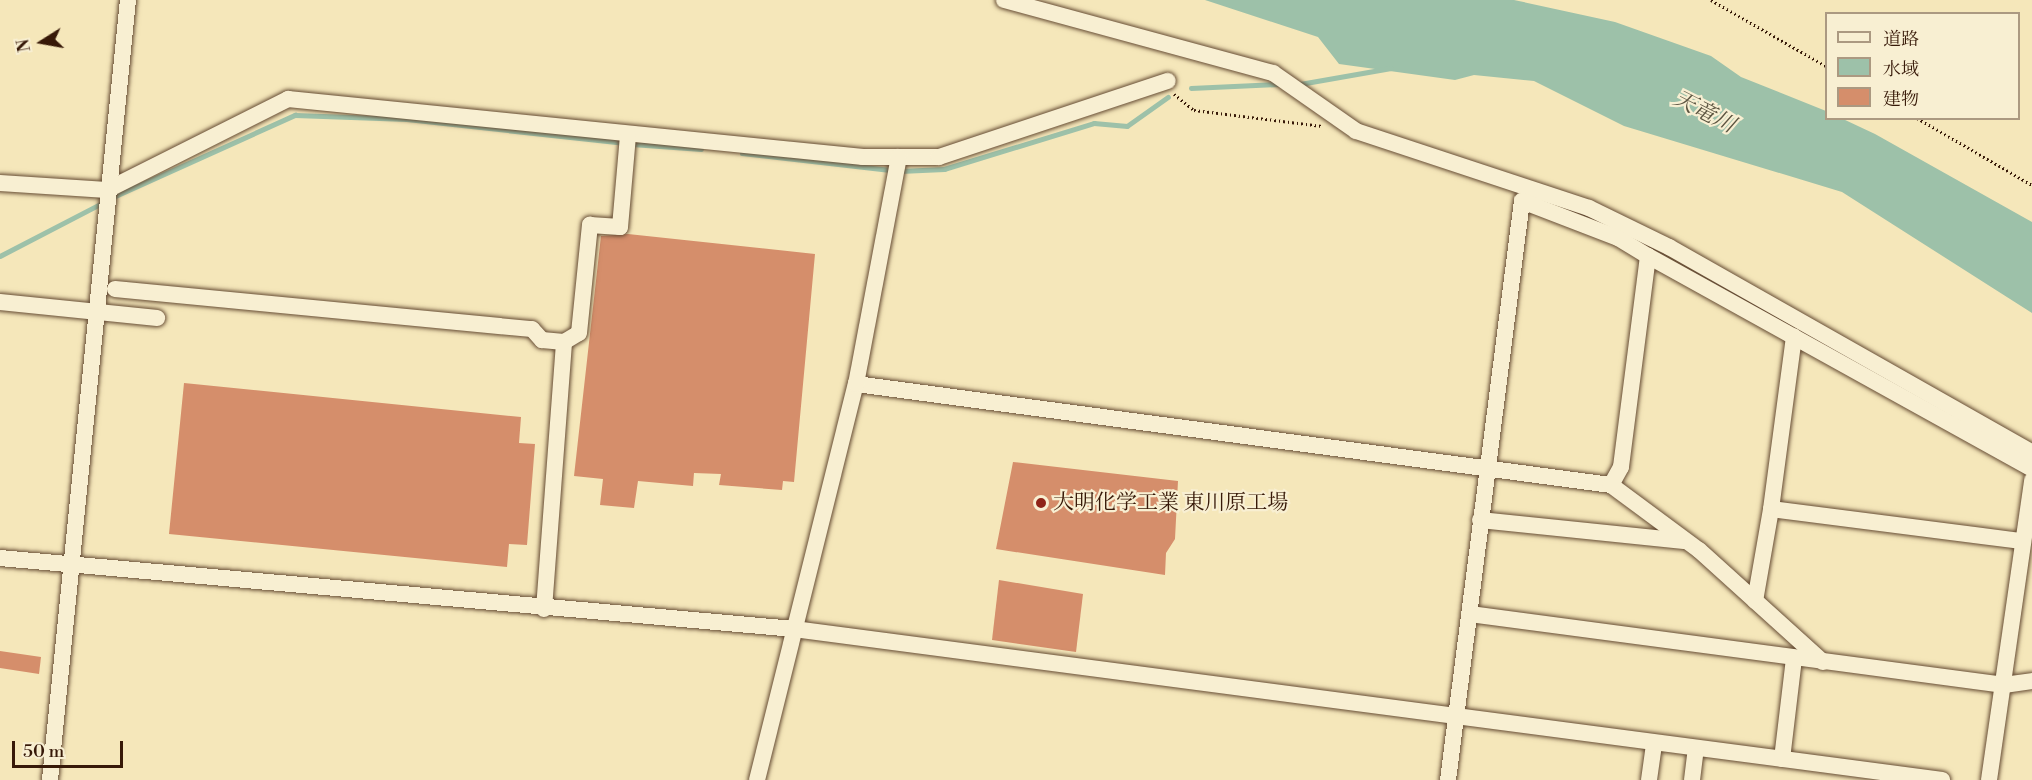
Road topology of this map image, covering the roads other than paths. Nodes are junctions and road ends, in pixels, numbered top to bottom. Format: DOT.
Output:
graph roads {
  1 [pos="128,0"];
  2 [pos="1004,0"];
  3 [pos="1168,81"];
  4 [pos="628,141"];
  5 [pos="899,158"];
  6 [pos="0,183"];
  7 [pos="106,190"];
  8 [pos="1648,256"];
  9 [pos="114,289"];
  10 [pos="0,302"];
  11 [pos="96,312"];
  12 [pos="157,318"];
  13 [pos="1794,337"];
  14 [pos="564,342"];
  15 [pos="856,384"];
  16 [pos="2032,452"];
  17 [pos="1485,467"];
  18 [pos="2032,480"];
  19 [pos="1611,485"];
  20 [pos="1771,508"];
  21 [pos="1480,520"];
  22 [pos="2020,541"];
  23 [pos="1685,542"];
  24 [pos="0,558"];
  25 [pos="72,565"];
  26 [pos="1755,601"];
  27 [pos="544,609"];
  28 [pos="1470,614"];
  29 [pos="794,629"];
  30 [pos="1794,658"];
  31 [pos="1823,662"];
  32 [pos="2032,681"];
  33 [pos="2004,685"];
  34 [pos="1457,717"];
  35 [pos="1654,743"];
  36 [pos="1696,748"];
  37 [pos="1782,759"];
  38 [pos="1817,772"];
  39 [pos="1862,775"];
  40 [pos="50,780"];
  41 [pos="757,780"];
  42 [pos="1448,780"];
  43 [pos="1649,780"];
  44 [pos="1692,780"];
  45 [pos="1942,780"];
  46 [pos="1989,780"];
  1 -- 7 [label="street"];
  2 -- 16 [label="street"];
  3 -- 5 [label="street"];
  4 -- 5 [label="street"];
  4 -- 7 [label="street"];
  4 -- 14 [label="street"];
  5 -- 15 [label="street"];
  6 -- 7 [label="street"];
  7 -- 11 [label="street"];
  8 -- 13 [label="street"];
  8 -- 17 [label="street"];
  8 -- 19 [label="street"];
  9 -- 14 [label="street"];
  10 -- 11 [label="street"];
  11 -- 12 [label="street"];
  11 -- 25 [label="street"];
  13 -- 18 [label="street"];
  13 -- 20 [label="street"];
  14 -- 27 [label="street"];
  15 -- 17 [label="street"];
  15 -- 29 [label="street"];
  17 -- 19 [label="street"];
  17 -- 21 [label="street"];
  18 -- 22 [label="street"];
  19 -- 23 [label="street"];
  20 -- 22 [label="street"];
  20 -- 26 [label="street"];
  21 -- 23 [label="street"];
  21 -- 28 [label="street"];
  22 -- 33 [label="street"];
  23 -- 26 [label="street"];
  24 -- 25 [label="street"];
  25 -- 27 [label="street"];
  25 -- 40 [label="street"];
  26 -- 31 [label="street"];
  27 -- 29 [label="street"];
  28 -- 30 [label="street"];
  28 -- 34 [label="street"];
  29 -- 34 [label="street"];
  29 -- 41 [label="street"];
  30 -- 31 [label="street"];
  30 -- 37 [label="street"];
  31 -- 33 [label="street"];
  32 -- 33 [label="street"];
  33 -- 46 [label="street"];
  34 -- 35 [label="street"];
  34 -- 42 [label="street"];
  35 -- 36 [label="street"];
  35 -- 43 [label="street"];
  36 -- 37 [label="street"];
  36 -- 44 [label="street"];
  37 -- 38 [label="street"];
  38 -- 39 [label="street"];
  39 -- 45 [label="street"];
}
